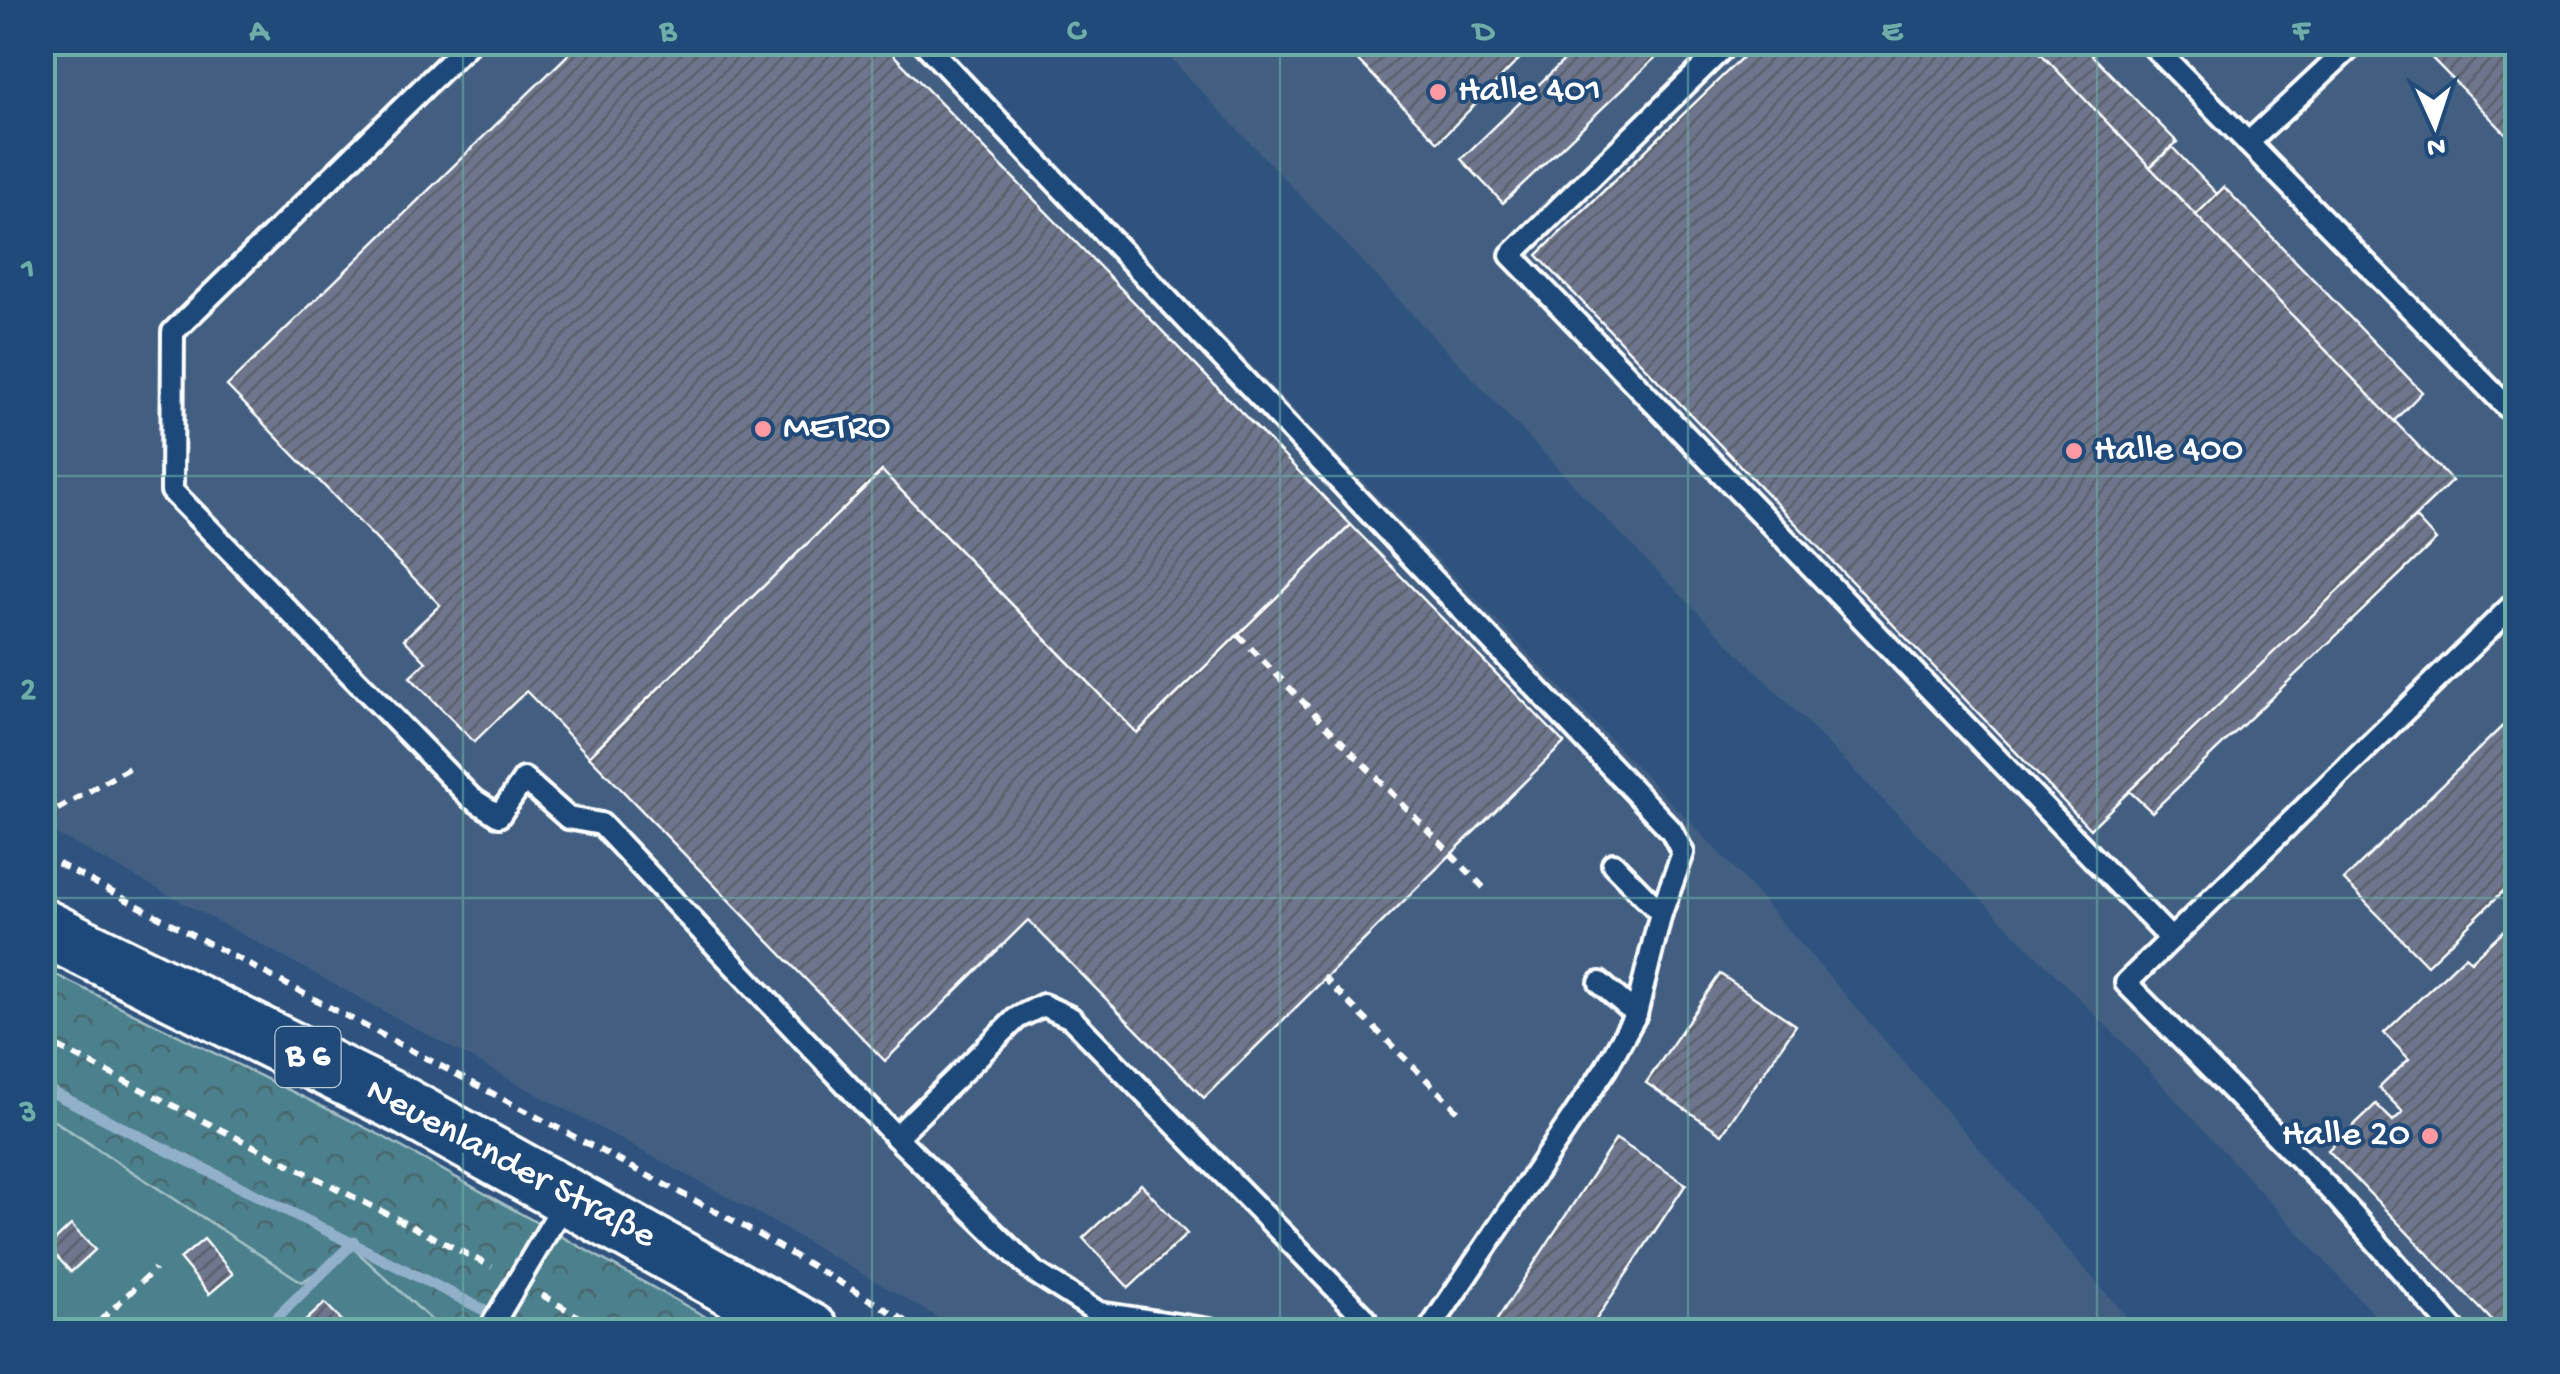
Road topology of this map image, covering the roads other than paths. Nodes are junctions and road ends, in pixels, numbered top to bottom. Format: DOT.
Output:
graph roads {
  1 [pos="470,42"];
  2 [pos="923,42"];
  3 [pos="1729,42"];
  4 [pos="2149,42"];
  5 [pos="2356,42"];
  6 [pos="2248,143"];
  7 [pos="2518,418"];
  8 [pos="2518,600"];
  9 [pos="1613,864"];
  10 [pos="1661,913"];
  11 [pos="42,926"];
  12 [pos="2171,939"];
  13 [pos="1600,983"];
  14 [pos="1636,1014"];
  15 [pos="896,1137"];
  16 [pos="569,1196"];
  17 [pos="488,1332"];
  18 [pos="811,1332"];
  19 [pos="1223,1332"];
  20 [pos="1371,1332"];
  21 [pos="1428,1332"];
  22 [pos="2456,1332"];
  1 -- 15 [label="lane"];
  2 -- 10 [label="lane"];
  3 -- 12 [label="lane"];
  4 -- 6 [label="lane"];
  5 -- 6 [label="lane"];
  6 -- 7 [label="lane"];
  8 -- 12 [label="lane"];
  9 -- 10 [label="lane"];
  10 -- 14 [label="lane"];
  11 -- 16 [label="main road, Neuenlander Straße / B 6"];
  12 -- 22 [label="lane"];
  13 -- 14 [label="lane"];
  14 -- 21 [label="lane"];
  15 -- 19 [label="lane"];
  15 -- 20 [label="lane"];
  16 -- 17 [label="lane"];
  16 -- 18 [label="main road, Neuenlander Straße / B 6"];
}
